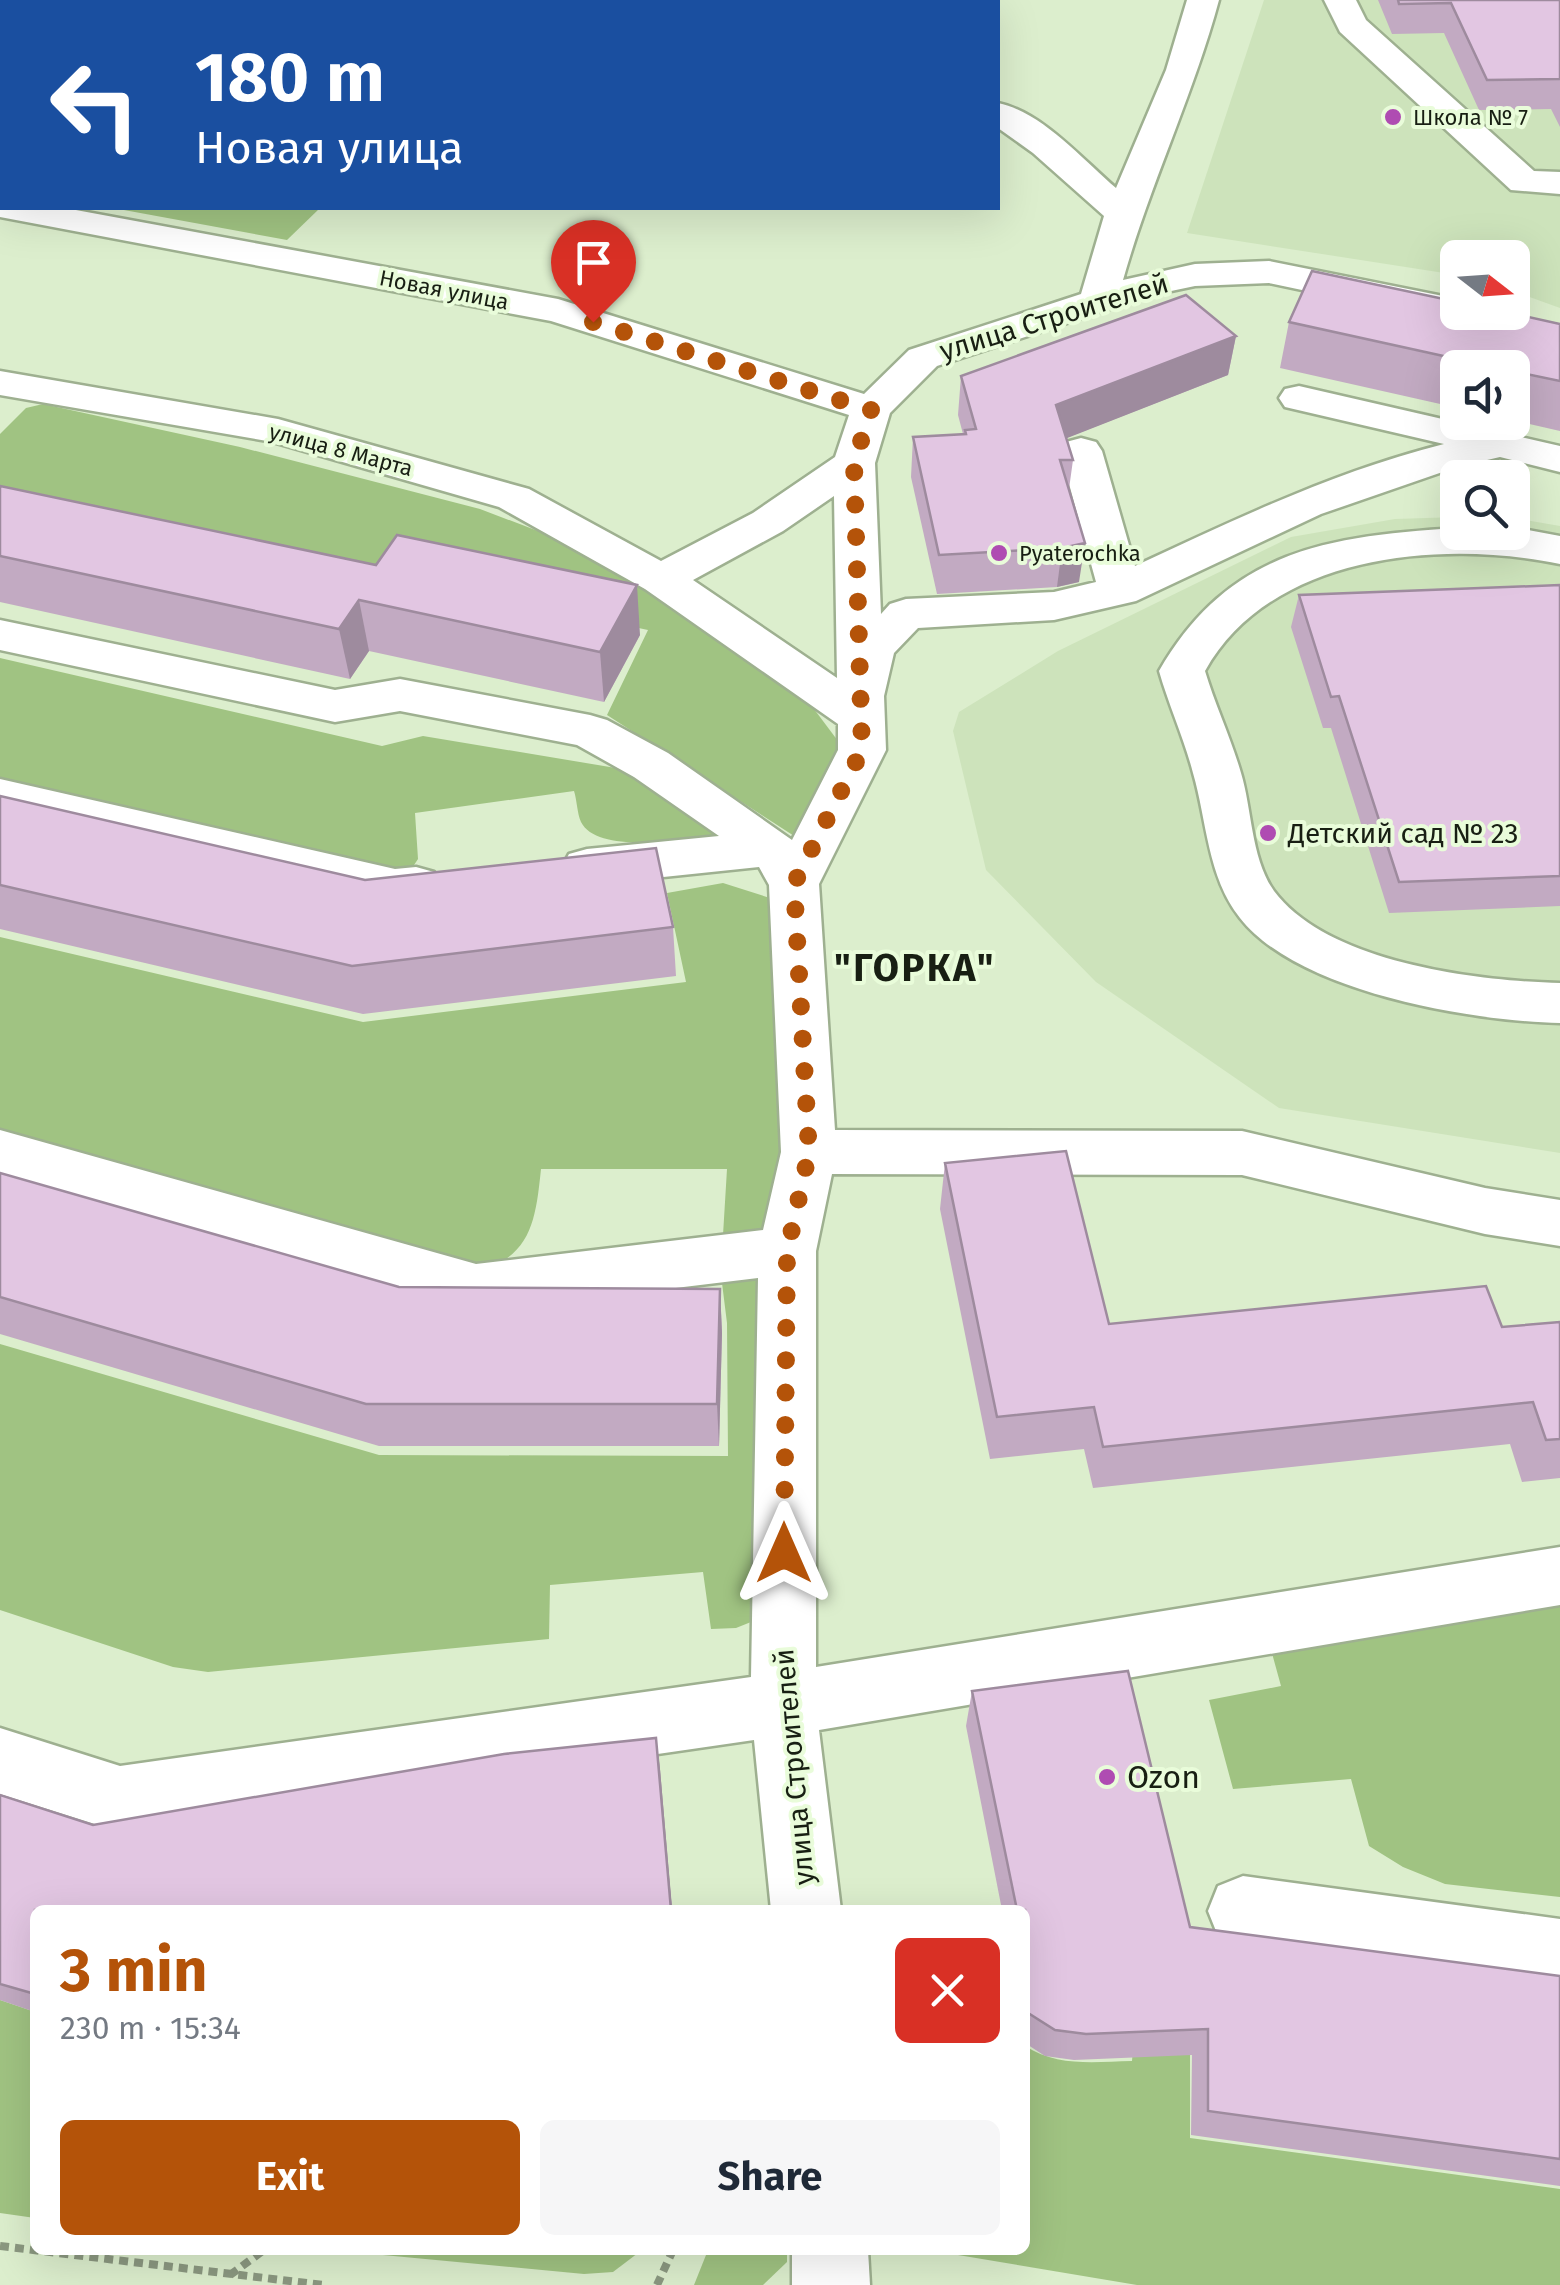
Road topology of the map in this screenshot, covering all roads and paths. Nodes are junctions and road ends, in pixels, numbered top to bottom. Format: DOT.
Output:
graph roads {
  1 [pos="1203,0"];
  2 [pos="1340,0"];
  3 [pos="1000,115"];
  4 [pos="1560,183"];
  5 [pos="19,210"];
  6 [pos="1123,214"];
  7 [pos="1098,302"];
  8 [pos="1440,308"];
  9 [pos="0,383"];
  10 [pos="1298,398"];
  11 [pos="871,410"];
  12 [pos="1500,445"];
  13 [pos="1081,451"];
  14 [pos="1560,459"];
  15 [pos="854,463"];
  16 [pos="1560,550"];
  17 [pos="661,579"];
  18 [pos="1120,592"];
  19 [pos="0,635"];
  20 [pos="860,717"];
  21 [pos="0,796"];
  22 [pos="783,866"];
  23 [pos="534,872"];
  24 [pos="455,881"];
  25 [pos="1560,1004"];
  26 [pos="0,1152"];
  27 [pos="809,1152"];
  28 [pos="1560,1224"];
  29 [pos="787,1252"];
  30 [pos="1560,1576"];
  31 [pos="783,1704"];
  32 [pos="0,1761"];
  33 [pos="805,1905"];
  34 [pos="1243,1911"];
  35 [pos="1560,1954"];
  36 [pos="0,2246"];
  37 [pos="30,2250"];
  38 [pos="71,2255"];
  39 [pos="257,2255"];
  40 [pos="671,2255"];
  41 [pos="830,2255"];
  42 [pos="230,2275"];
  43 [pos="323,2285"];
  44 [pos="657,2285"];
  45 [pos="831,2285"];
  1 -- 6 [label="street"];
  2 -- 4 [label="street"];
  3 -- 6 [label="street"];
  5 -- 11 [label="street, Новая улица"];
  6 -- 7 [label="street"];
  7 -- 8 [label="street, улица Строителей"];
  7 -- 11 [label="street, улица Строителей"];
  9 -- 17 [label="street, улица 8 Марта"];
  10 -- 12 [label="street"];
  11 -- 15 [label="street, улица Строителей"];
  12 -- 14 [label="street"];
  12 -- 18 [label="street"];
  13 -- 18 [label="street"];
  15 -- 17 [label="street"];
  15 -- 20 [label="street, улица Строителей"];
  16 -- 25 [label="street"];
  17 -- 20 [label="street, улица 8 Марта"];
  18 -- 20 [label="street"];
  19 -- 22 [label="street"];
  20 -- 22 [label="street, улица Строителей"];
  21 -- 24 [label="street"];
  22 -- 23 [label="street"];
  22 -- 27 [label="street, улица Строителей"];
  26 -- 29 [label="street"];
  27 -- 28 [label="street"];
  27 -- 29 [label="street, улица Строителей"];
  29 -- 31 [label="street, улица Строителей"];
  30 -- 31 [label="street"];
  31 -- 32 [label="street"];
  31 -- 33 [label="street, улица Строителей"];
  34 -- 35 [label="street"];
  36 -- 37 [label="path"];
  38 -- 42 [label="path"];
  39 -- 42 [label="path"];
  40 -- 44 [label="path"];
  41 -- 45 [label="street"];
  42 -- 43 [label="path"];
}
